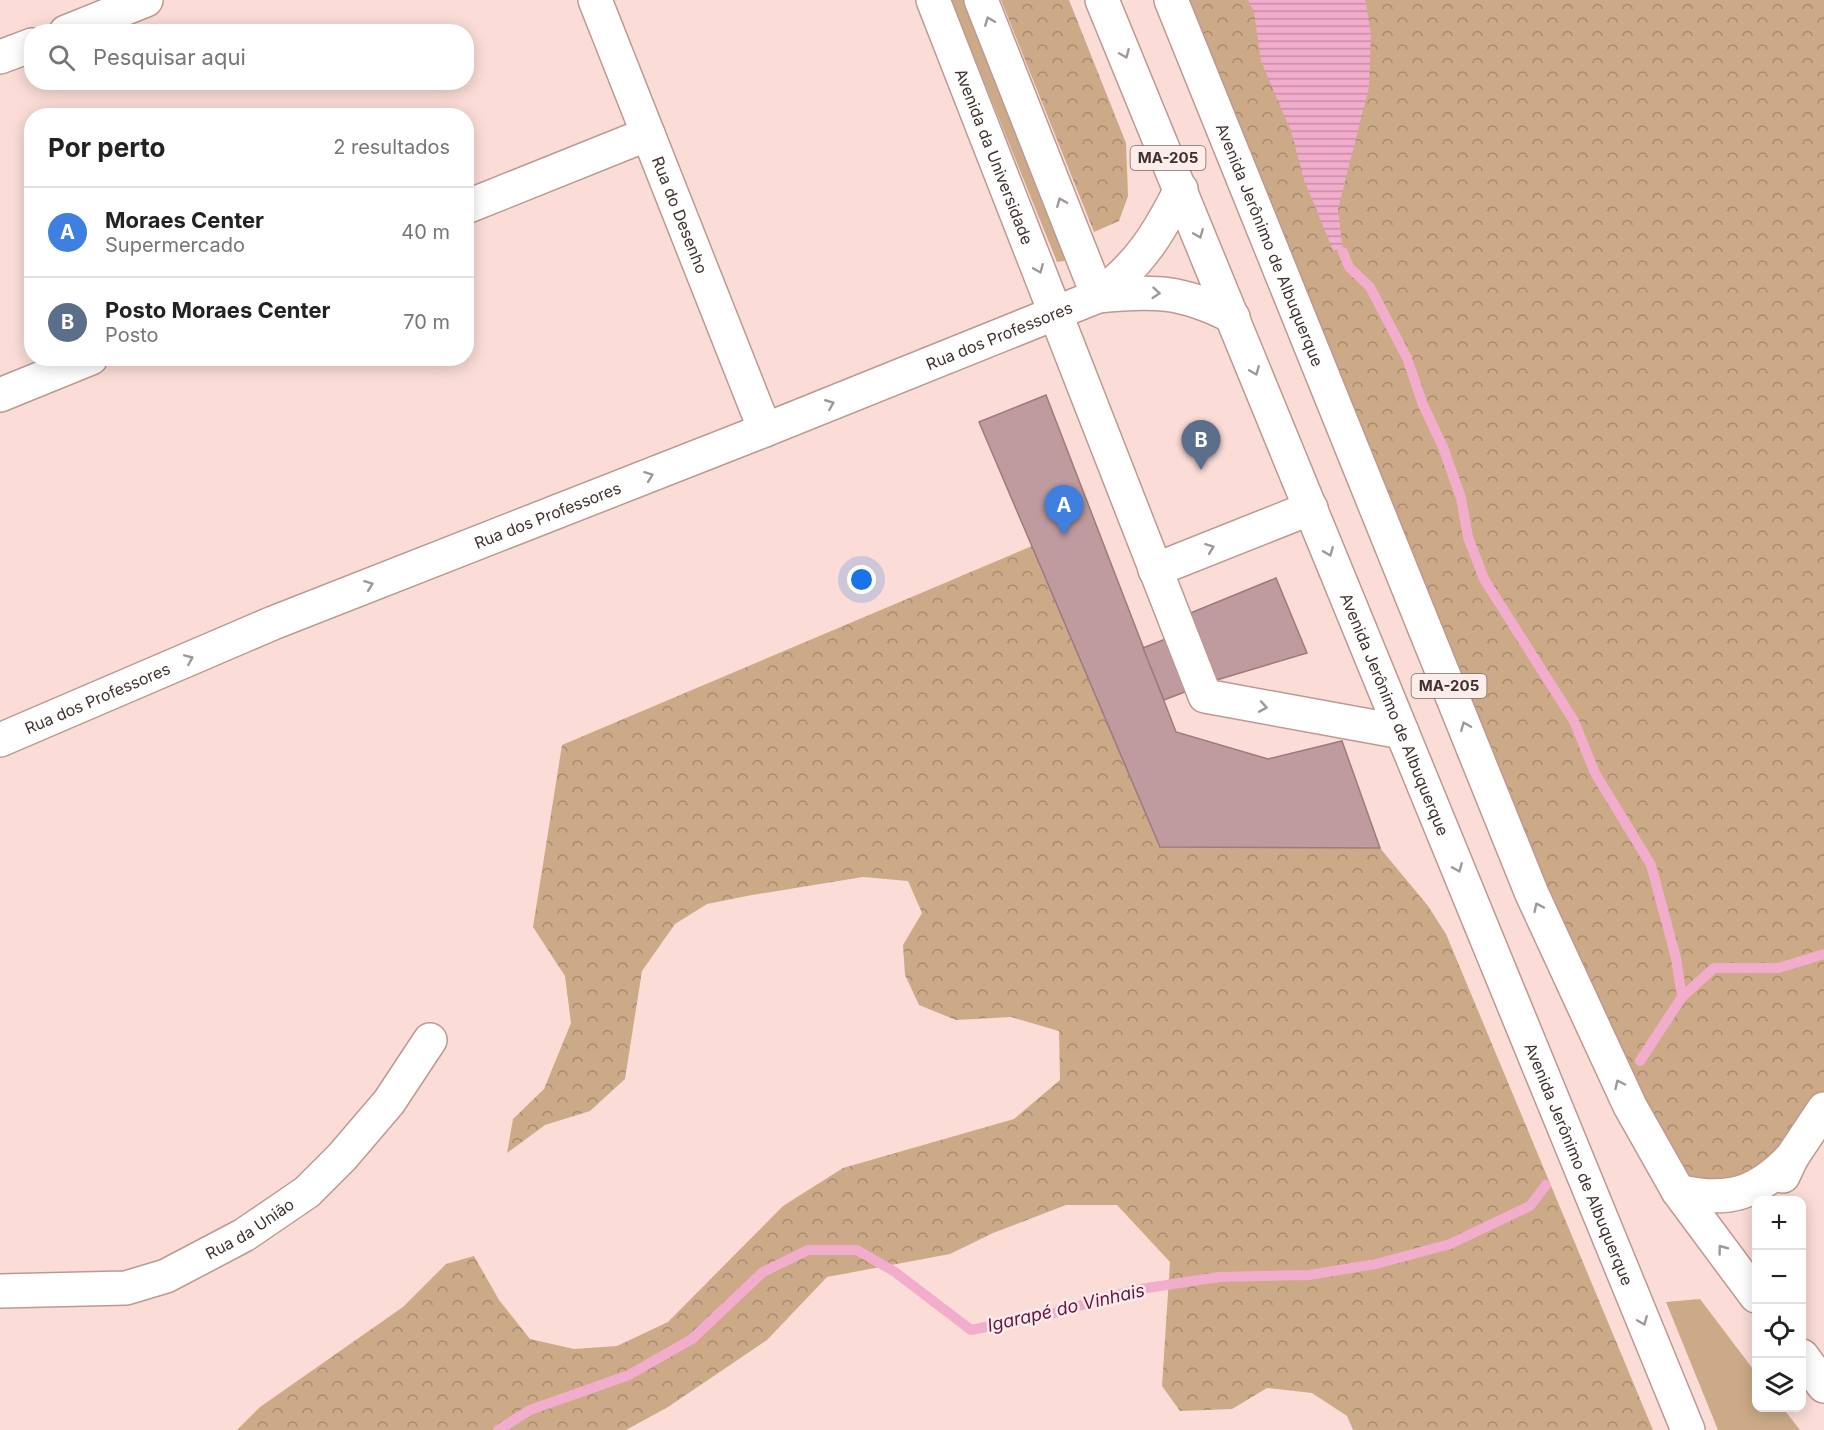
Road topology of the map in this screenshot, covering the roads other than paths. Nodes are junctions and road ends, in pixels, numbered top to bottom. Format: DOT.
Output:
graph roads {
  1 [pos="146,0"];
  2 [pos="595,0"];
  3 [pos="933,0"];
  4 [pos="981,0"];
  5 [pos="1102,0"];
  6 [pos="1171,0"];
  7 [pos="86,24"];
  8 [pos="24,48"];
  9 [pos="0,57"];
  10 [pos="648,134"];
  11 [pos="1181,189"];
  12 [pos="474,204"];
  13 [pos="1098,296"];
  14 [pos="1057,314"];
  15 [pos="1233,317"];
  16 [pos="71,366"];
  17 [pos="0,395"];
  18 [pos="765,430"];
  19 [pos="1311,508"];
  20 [pos="1155,570"];
  21 [pos="1402,732"];
  22 [pos="0,740"];
  23 [pos="430,1040"];
  24 [pos="1824,1109"];
  25 [pos="1792,1157"];
  26 [pos="1678,1191"];
  27 [pos="1776,1196"];
  28 [pos="0,1291"];
  29 [pos="1752,1291"];
  30 [pos="1803,1358"];
  31 [pos="1824,1386"];
  32 [pos="1688,1430"];
  1 -- 7 [label="street"];
  2 -- 10 [label="street, Rua do Desenho"];
  3 -- 14 [label="street, Avenida da Universidade, one-way"];
  13 -- 4 [label="street, one-way"];
  5 -- 11 [label="street, Avenida Jerônimo de Albuquerque / MA-205, one-way"];
  26 -- 6 [label="street, Avenida Jerônimo de Albuquerque / MA-205, one-way"];
  8 -- 9 [label="street"];
  10 -- 12 [label="street"];
  10 -- 18 [label="street, Rua do Desenho"];
  11 -- 13 [label="street, Rua dos Professores"];
  11 -- 15 [label="street, Avenida Jerônimo de Albuquerque / MA-205, one-way"];
  13 -- 14 [label="street, Rua dos Professores"];
  13 -- 15 [label="street, Rua dos Professores, one-way"];
  18 -- 14 [label="street, Rua dos Professores, one-way"];
  14 -- 20 [label="street, Avenida da Universidade"];
  15 -- 19 [label="street, Avenida Jerônimo de Albuquerque / MA-205, one-way"];
  16 -- 17 [label="street"];
  22 -- 18 [label="street, Rua dos Professores, one-way"];
  20 -- 19 [label="street, one-way"];
  19 -- 21 [label="street, Avenida Jerônimo de Albuquerque / MA-205, one-way"];
  20 -- 21 [label="street, Avenida da Universidade, one-way"];
  21 -- 32 [label="street, Avenida Jerônimo de Albuquerque / MA-205, one-way"];
  23 -- 28 [label="street, Rua da União"];
  24 -- 25 [label="street"];
  25 -- 26 [label="street"];
  25 -- 27 [label="street"];
  29 -- 26 [label="street, Avenida Jerônimo de Albuquerque / MA-205, one-way"];
  30 -- 31 [label="street"];
}
